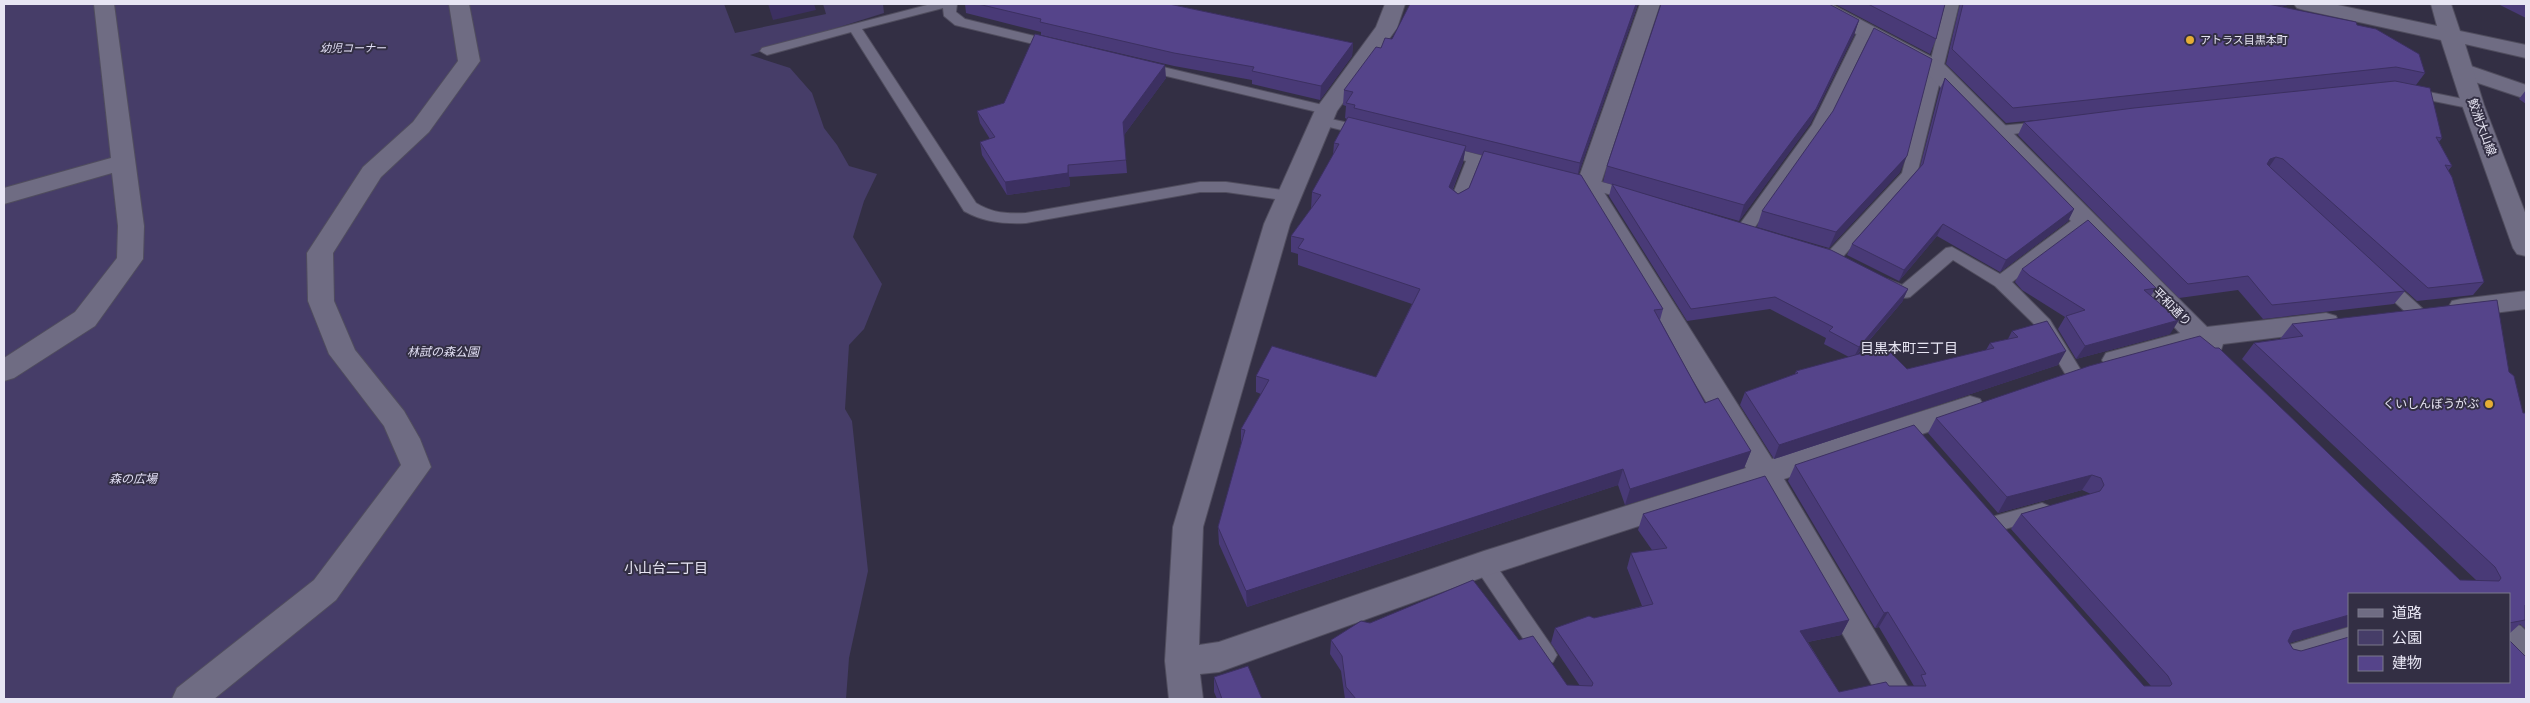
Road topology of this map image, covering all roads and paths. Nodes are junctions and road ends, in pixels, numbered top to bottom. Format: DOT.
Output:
graph roads {
  1 [pos="104,4"];
  2 [pos="459,4"];
  3 [pos="942,4"];
  4 [pos="951,4"];
  5 [pos="1395,4"];
  6 [pos="1650,4"];
  7 [pos="1816,4"];
  8 [pos="1952,4"];
  9 [pos="2304,4"];
  10 [pos="2441,4"];
  11 [pos="894,10"];
  12 [pos="854,27"];
  13 [pos="1865,31"];
  14 [pos="2450,34"];
  15 [pos="1063,47"];
  16 [pos="767,51"];
  17 [pos="2526,51"];
  18 [pos="1130,63"];
  19 [pos="1935,68"];
  20 [pos="2462,70"];
  21 [pos="2396,90"];
  22 [pos="2526,92"];
  23 [pos="2474,104"];
  24 [pos="1324,116"];
  25 [pos="2058,124"];
  26 [pos="1999,131"];
  27 [pos="1385,136"];
  28 [pos="1423,145"];
  29 [pos="1475,158"];
  30 [pos="122,162"];
  31 [pos="1512,168"];
  32 [pos="1577,184"];
  33 [pos="4,196"];
  34 [pos="1289,196"];
  35 [pos="1650,202"];
  36 [pos="1457,204"];
  37 [pos="2084,219"];
  38 [pos="1716,222"];
  39 [pos="1744,230"];
  40 [pos="1762,236"];
  41 [pos="1797,246"];
  42 [pos="2526,248"];
  43 [pos="1833,257"];
  44 [pos="1850,266"];
  45 [pos="2375,274"];
  46 [pos="1877,280"];
  47 [pos="2001,282"];
  48 [pos="2526,300"];
  49 [pos="2417,313"];
  50 [pos="2378,318"];
  51 [pos="2349,321"];
  52 [pos="2200,337"];
  53 [pos="2228,363"];
  54 [pos="4,371"];
  55 [pos="2060,377"];
  56 [pos="1991,400"];
  57 [pos="1766,475"];
  58 [pos="2064,505"];
  59 [pos="1981,509"];
  60 [pos="1484,564"];
  61 [pos="2348,636"];
  62 [pos="2510,637"];
  63 [pos="2526,653"];
  64 [pos="2286,655"];
  65 [pos="1182,661"];
  66 [pos="1554,668"];
  67 [pos="189,699"];
  68 [pos="1186,699"];
  69 [pos="1898,699"];
  1 -- 30 [label="street"];
  2 -- 67 [label="street"];
  3 -- 11 [label="lane"];
  4 -- 15 [label="lane"];
  5 -- 24 [label="street"];
  6 -- 32 [label="street"];
  7 -- 13 [label="street, 平和通り"];
  8 -- 19 [label="lane"];
  9 -- 14 [label="street"];
  10 -- 14 [label="street, 鮫洲大山線"];
  11 -- 12 [label="lane"];
  12 -- 16 [label="lane"];
  12 -- 34 [label="lane"];
  13 -- 19 [label="street, 平和通り"];
  13 -- 39 [label="lane"];
  14 -- 17 [label="street"];
  14 -- 20 [label="street, 鮫洲大山線"];
  18 -- 24 [label="lane"];
  19 -- 26 [label="street, 平和通り"];
  19 -- 43 [label="lane"];
  20 -- 22 [label="street"];
  20 -- 23 [label="street, 鮫洲大山線"];
  21 -- 23 [label="lane"];
  23 -- 42 [label="street, 鮫洲大山線"];
  24 -- 27 [label="lane"];
  24 -- 34 [label="street"];
  25 -- 26 [label="lane"];
  26 -- 37 [label="street, 平和通り"];
  28 -- 29 [label="lane"];
  29 -- 31 [label="lane"];
  29 -- 36 [label="lane"];
  30 -- 33 [label="street"];
  30 -- 54 [label="street"];
  32 -- 35 [label="lane"];
  32 -- 57 [label="street"];
  34 -- 65 [label="street"];
  37 -- 47 [label="lane"];
  37 -- 52 [label="street, 平和通り"];
  38 -- 39 [label="lane"];
  39 -- 40 [label="lane"];
  41 -- 43 [label="lane"];
  43 -- 44 [label="lane"];
  45 -- 49 [label="lane"];
  46 -- 47 [label="lane"];
  47 -- 55 [label="lane"];
  48 -- 49 [label="street"];
  49 -- 50 [label="street"];
  51 -- 52 [label="street"];
  52 -- 53 [label="street, 平和通り"];
  52 -- 55 [label="street"];
  56 -- 57 [label="street"];
  57 -- 60 [label="street"];
  57 -- 69 [label="street"];
  58 -- 59 [label="lane"];
  60 -- 65 [label="street"];
  60 -- 66 [label="lane"];
  61 -- 64 [label="lane"];
  62 -- 63 [label="street"];
  65 -- 68 [label="street"];
}
